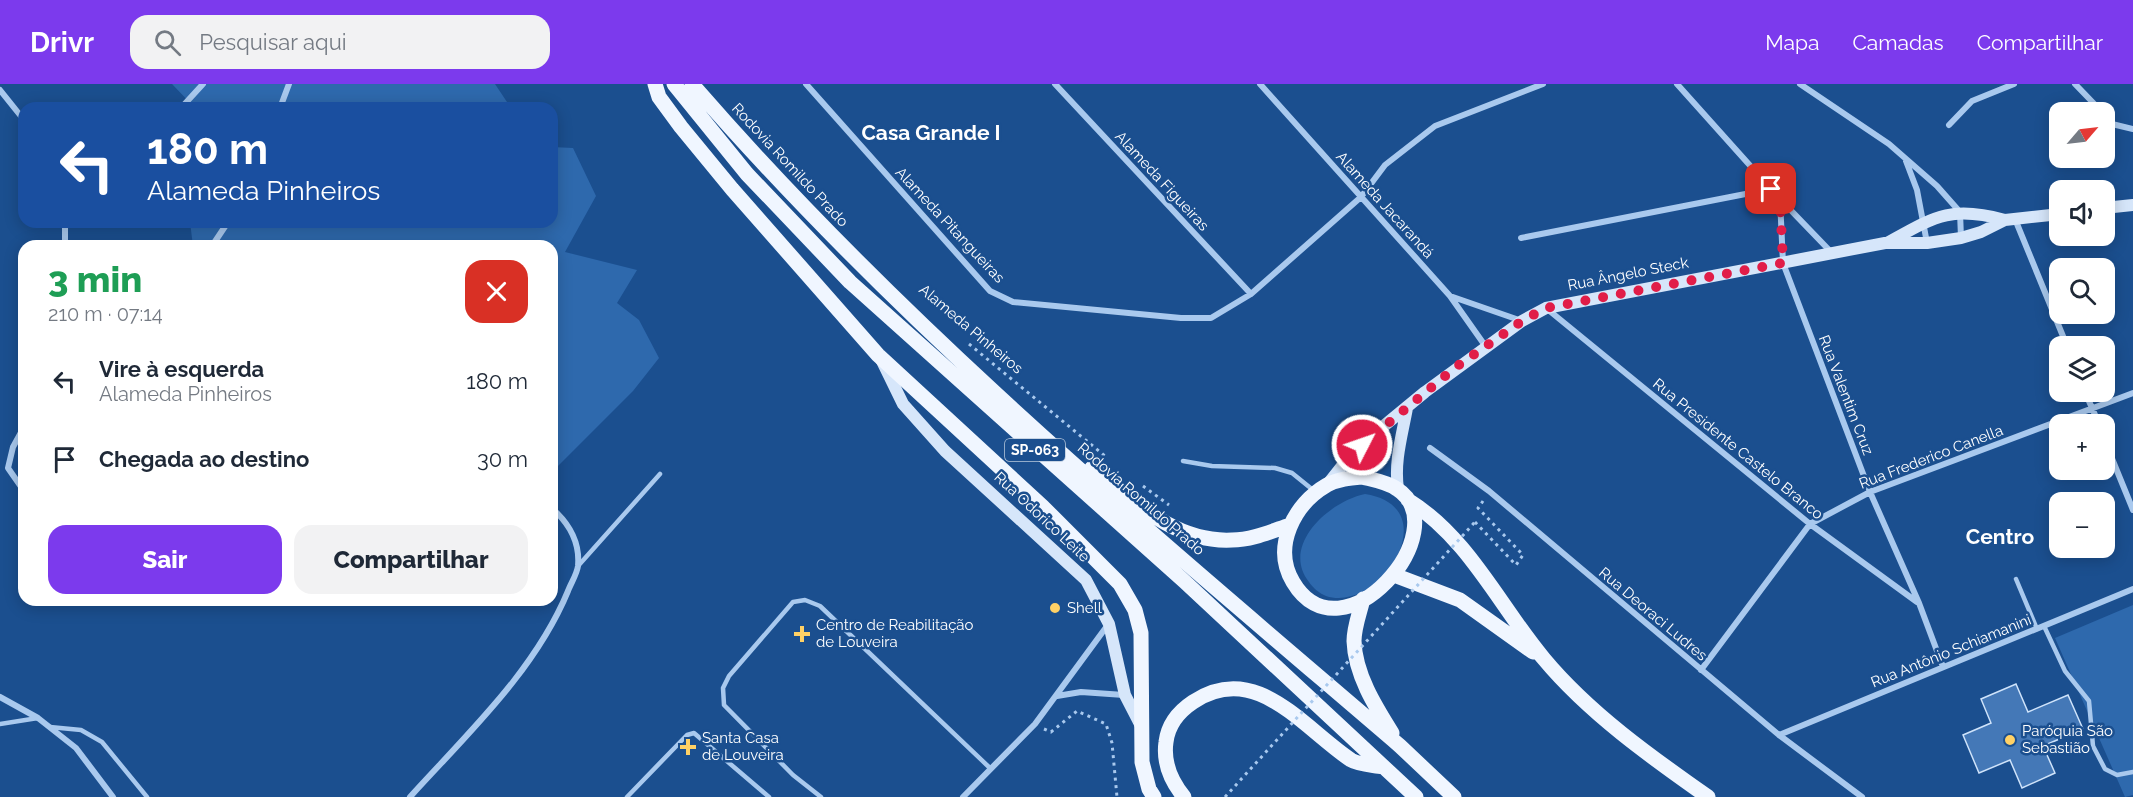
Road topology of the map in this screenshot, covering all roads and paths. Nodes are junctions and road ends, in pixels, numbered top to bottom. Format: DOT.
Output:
graph roads {
  1 [pos="203,84"];
  2 [pos="289,84"];
  3 [pos="655,84"];
  4 [pos="674,84"];
  5 [pos="692,84"];
  6 [pos="806,84"];
  7 [pos="1055,84"];
  8 [pos="1260,84"];
  9 [pos="1543,84"];
  10 [pos="1677,84"];
  11 [pos="1800,84"];
  12 [pos="2014,84"];
  13 [pos="2075,84"];
  14 [pos="0,90"];
  15 [pos="186,102"];
  16 [pos="282,102"];
  17 [pos="2092,102"];
  18 [pos="18,112"];
  19 [pos="1949,125"];
  20 [pos="2115,125"];
  21 [pos="2133,129"];
  22 [pos="1906,161"];
  23 [pos="1771,189"];
  24 [pos="1361,197"];
  25 [pos="1780,199"];
  26 [pos="2133,205"];
  27 [pos="2115,207"];
  28 [pos="1960,212"];
  29 [pos="2049,215"];
  30 [pos="2010,219"];
  31 [pos="1924,222"];
  32 [pos="1521,238"];
  33 [pos="1960,238"];
  34 [pos="1886,243"];
  35 [pos="1927,243"];
  36 [pos="1832,253"];
  37 [pos="1783,263"];
  38 [pos="1251,294"];
  39 [pos="1450,296"];
  40 [pos="1546,308"];
  41 [pos="1522,321"];
  42 [pos="2063,336"];
  43 [pos="967,343"];
  44 [pos="1486,347"];
  45 [pos="878,355"];
  46 [pos="2133,393"];
  47 [pos="2089,402"];
  48 [pos="1005,404"];
  49 [pos="1407,408"];
  50 [pos="2092,409"];
  51 [pos="2094,414"];
  52 [pos="18,438"];
  53 [pos="1430,448"];
  54 [pos="1109,459"];
  55 [pos="1183,461"];
  56 [pos="2115,466"];
  57 [pos="660,474"];
  58 [pos="1136,481"];
  59 [pos="18,482"];
  60 [pos="1322,489"];
  61 [pos="1870,492"];
  62 [pos="1403,495"];
  63 [pos="1174,508"];
  64 [pos="1478,508"];
  65 [pos="2133,510"];
  66 [pos="558,514"];
  67 [pos="1810,524"];
  68 [pos="1290,525"];
  69 [pos="578,567"];
  70 [pos="1394,575"];
  71 [pos="2016,579"];
  72 [pos="2133,589"];
  73 [pos="1363,599"];
  74 [pos="1919,603"];
  75 [pos="1108,624"];
  76 [pos="2040,627"];
  77 [pos="1543,659"];
  78 [pos="1943,667"];
  79 [pos="1701,670"];
  80 [pos="1125,695"];
  81 [pos="0,697"];
  82 [pos="1054,698"];
  83 [pos="38,718"];
  84 [pos="0,724"];
  85 [pos="1035,724"];
  86 [pos="50,727"];
  87 [pos="1142,727"];
  88 [pos="1779,735"];
  89 [pos="1400,746"];
  90 [pos="1383,767"];
  91 [pos="991,769"];
  92 [pos="2133,772"];
  93 [pos="113,797"];
  94 [pos="147,797"];
  95 [pos="410,797"];
  96 [pos="627,797"];
  97 [pos="769,797"];
  98 [pos="821,797"];
  99 [pos="963,797"];
  100 [pos="1117,797"];
  101 [pos="1154,797"];
  102 [pos="1184,797"];
  103 [pos="1225,797"];
  104 [pos="1416,797"];
  105 [pos="1454,797"];
  106 [pos="1708,797"];
  107 [pos="1862,797"];
  1 -- 15 [label="street"];
  2 -- 16 [label="street"];
  3 -- 45 [label="main road"];
  4 -- 90 [label="main road, SP-063"];
  5 -- 48 [label="main road, Rodovia Romildo Prado / SP-063"];
  6 -- 38 [label="street, Alameda Pitangueiras"];
  7 -- 38 [label="street, Alameda Figueiras"];
  8 -- 24 [label="street, Alameda Jacarandá"];
  9 -- 24 [label="street"];
  10 -- 23 [label="street"];
  11 -- 22 [label="street"];
  12 -- 19 [label="street"];
  13 -- 17 [label="street"];
  14 -- 18 [label="street"];
  20 -- 21 [label="street"];
  22 -- 28 [label="street"];
  22 -- 31 [label="street"];
  23 -- 25 [label="street"];
  23 -- 32 [label="street"];
  24 -- 38 [label="street"];
  24 -- 39 [label="street, Alameda Jacarandá"];
  25 -- 36 [label="street"];
  25 -- 37 [label="street"];
  26 -- 27 [label="main road"];
  28 -- 30 [label="main road, Rua Ângelo Steck"];
  28 -- 31 [label="main road, Rua Ângelo Steck"];
  28 -- 33 [label="street"];
  29 -- 30 [label="main road, Rua Ângelo Steck"];
  30 -- 33 [label="main road, Rua Ângelo Steck"];
  30 -- 42 [label="street"];
  31 -- 34 [label="main road, Rua Ângelo Steck"];
  31 -- 35 [label="street"];
  33 -- 35 [label="main road, Rua Ângelo Steck"];
  34 -- 35 [label="main road, Rua Ângelo Steck"];
  34 -- 36 [label="main road, Rua Ângelo Steck"];
  36 -- 37 [label="main road, Rua Ângelo Steck"];
  37 -- 40 [label="main road, Rua Ângelo Steck"];
  37 -- 61 [label="street, Rua Valentim Cruz"];
  39 -- 41 [label="street"];
  39 -- 44 [label="street, Alameda Jacarandá"];
  40 -- 41 [label="main road, Rua Ângelo Steck"];
  40 -- 67 [label="street, Rua Presidente Castelo Branco"];
  41 -- 44 [label="main road, Rua Ângelo Steck"];
  43 -- 54 [label="path, Alameda Pinheiros"];
  44 -- 49 [label="main road, Rua Ângelo Steck"];
  45 -- 75 [label="main road, Rua Odorico Leite"];
  45 -- 87 [label="main road"];
  46 -- 50 [label="street, Rua Frederico Canella"];
  47 -- 50 [label="street"];
  48 -- 68 [label="main road"];
  48 -- 89 [label="main road, Rodovia Romildo Prado / SP-063"];
  49 -- 60 [label="main road, Rua Ângelo Steck"];
  49 -- 62 [label="main road, Rua Ângelo Steck"];
  50 -- 51 [label="street"];
  50 -- 61 [label="street, Rua Frederico Canella"];
  52 -- 59 [label="street"];
  53 -- 79 [label="street, Rua Deoraci Ludres"];
  55 -- 60 [label="lane"];
  56 -- 65 [label="street"];
  57 -- 69 [label="lane"];
  58 -- 63 [label="path"];
  60 -- 62 [label="main road"];
  60 -- 68 [label="main road, Rua Ângelo Steck"];
  61 -- 67 [label="street, Rua Frederico Canella"];
  61 -- 74 [label="street, Rua Valentim Cruz"];
  62 -- 70 [label="main road, Rua Ângelo Steck"];
  62 -- 77 [label="main road"];
  64 -- 103 [label="path, bridge"];
  66 -- 69 [label="street"];
  67 -- 74 [label="street, Rua Presidente Castelo Branco"];
  67 -- 79 [label="street, Rua Frederico Canella"];
  68 -- 73 [label="main road, Rua Ângelo Steck"];
  69 -- 95 [label="street"];
  70 -- 73 [label="main road, Rua Ângelo Steck"];
  70 -- 77 [label="main road"];
  71 -- 76 [label="lane"];
  72 -- 76 [label="street, Rua Antônio Schiamanini"];
  73 -- 89 [label="main road"];
  74 -- 78 [label="street, Rua Valentim Cruz"];
  75 -- 80 [label="main road, Rua Odorico Leite"];
  75 -- 82 [label="street"];
  76 -- 78 [label="street, Rua Antônio Schiamanini"];
  76 -- 92 [label="lane"];
  77 -- 106 [label="main road"];
  78 -- 88 [label="street, Rua Antônio Schiamanini"];
  79 -- 88 [label="street, Rua Deoraci Ludres"];
  80 -- 82 [label="street"];
  80 -- 87 [label="main road, Rua Odorico Leite"];
  81 -- 83 [label="street"];
  82 -- 85 [label="street"];
  83 -- 84 [label="lane"];
  83 -- 86 [label="street"];
  85 -- 91 [label="street"];
  85 -- 100 [label="path"];
  86 -- 93 [label="street"];
  86 -- 94 [label="lane"];
  87 -- 101 [label="main road"];
  88 -- 107 [label="street, Rua Deoraci Ludres"];
  89 -- 105 [label="main road, Rodovia Romildo Prado / SP-063"];
  90 -- 102 [label="main road"];
  90 -- 104 [label="main road, SP-063"];
  91 -- 98 [label="lane"];
  91 -- 99 [label="street"];
  96 -- 97 [label="lane"];
}
